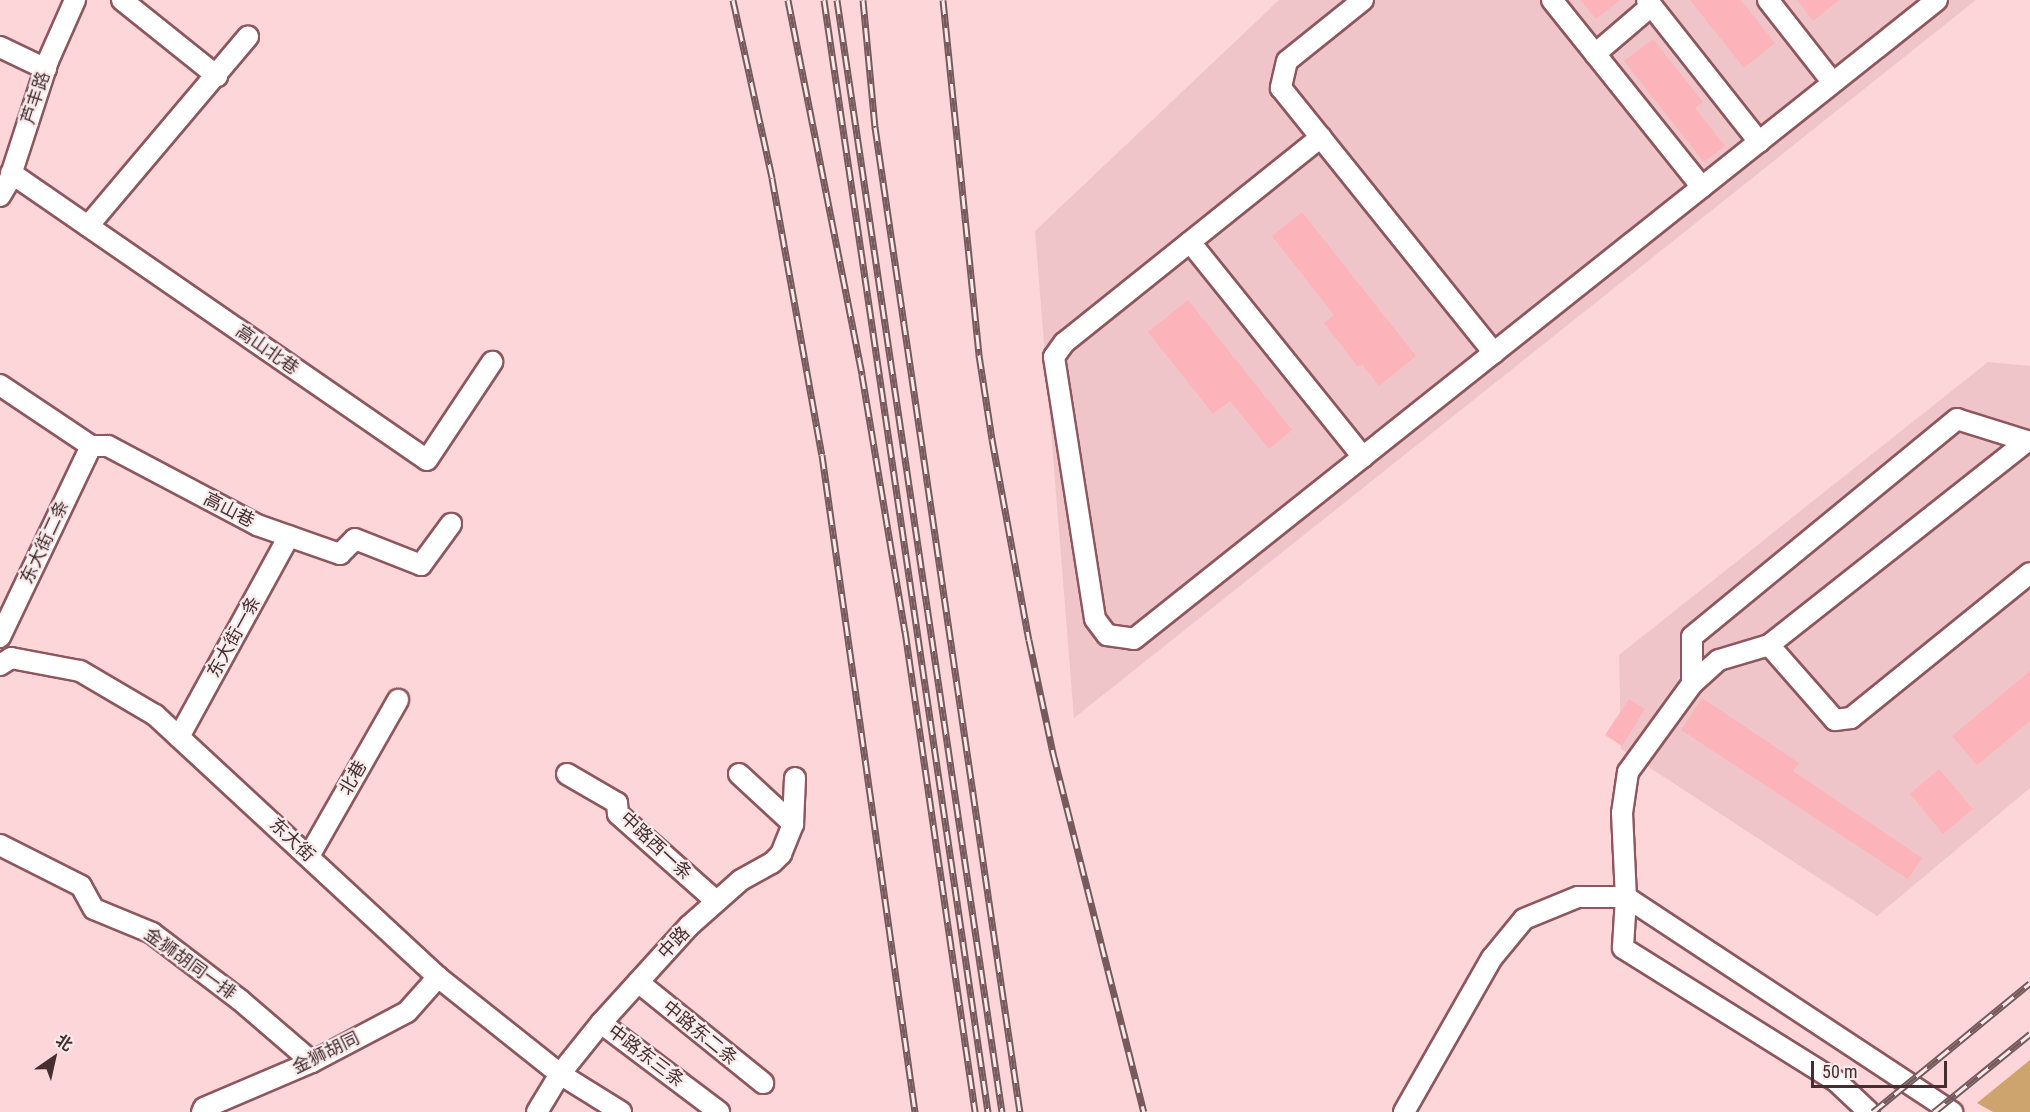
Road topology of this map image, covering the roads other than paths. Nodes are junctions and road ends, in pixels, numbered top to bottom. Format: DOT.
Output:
graph roads {
  1 [pos="75,0"];
  2 [pos="122,0"];
  3 [pos="1363,0"];
  4 [pos="1551,0"];
  5 [pos="1768,0"];
  6 [pos="1937,0"];
  7 [pos="1649,3"];
  8 [pos="248,37"];
  9 [pos="0,47"];
  10 [pos="1595,54"];
  11 [pos="46,69"];
  12 [pos="217,76"];
  13 [pos="1833,83"];
  14 [pos="1321,137"];
  15 [pos="1759,142"];
  16 [pos="11,173"];
  17 [pos="1702,187"];
  18 [pos="0,196"];
  19 [pos="88,226"];
  20 [pos="1190,242"];
  21 [pos="1494,353"];
  22 [pos="492,362"];
  23 [pos="0,385"];
  24 [pos="2029,441"];
  25 [pos="91,446"];
  26 [pos="1363,457"];
  27 [pos="451,524"];
  28 [pos="289,536"];
  29 [pos="2030,573"];
  30 [pos="0,637"];
  31 [pos="1769,645"];
  32 [pos="0,665"];
  33 [pos="1692,684"];
  34 [pos="398,700"];
  35 [pos="179,737"];
  36 [pos="567,774"];
  37 [pos="739,774"];
  38 [pos="795,778"];
  39 [pos="793,824"];
  40 [pos="0,845"];
  41 [pos="309,856"];
  42 [pos="1626,897"];
  43 [pos="716,901"];
  44 [pos="438,977"];
  45 [pos="638,982"];
  46 [pos="601,1023"];
  47 [pos="312,1062"];
  48 [pos="560,1074"];
  49 [pos="763,1083"];
  50 [pos="202,1112"];
  51 [pos="537,1112"];
  52 [pos="621,1112"];
  53 [pos="719,1112"];
  54 [pos="1404,1112"];
  55 [pos="1869,1112"];
  56 [pos="1952,1112"];
  1 -- 11 [label="street, 芦丰路"];
  2 -- 12 [label="street"];
  3 -- 14 [label="street"];
  4 -- 10 [label="street"];
  5 -- 13 [label="street"];
  6 -- 13 [label="street"];
  7 -- 10 [label="street"];
  7 -- 15 [label="street"];
  8 -- 12 [label="street"];
  9 -- 11 [label="street"];
  10 -- 17 [label="street"];
  11 -- 16 [label="street, 芦丰路"];
  12 -- 19 [label="street"];
  13 -- 15 [label="street"];
  14 -- 20 [label="street"];
  14 -- 21 [label="street"];
  15 -- 17 [label="street"];
  16 -- 18 [label="street, 芦丰路"];
  16 -- 19 [label="street, 高山北巷"];
  17 -- 21 [label="street"];
  19 -- 22 [label="street, 高山北巷"];
  20 -- 26 [label="street"];
  20 -- 26 [label="street"];
  21 -- 26 [label="street"];
  23 -- 25 [label="street, 高山巷"];
  24 -- 31 [label="street"];
  24 -- 33 [label="street"];
  25 -- 28 [label="street, 高山巷"];
  25 -- 30 [label="street, 东大街二条"];
  27 -- 28 [label="street, 高山巷"];
  28 -- 35 [label="street, 东大街一条"];
  29 -- 31 [label="street"];
  31 -- 33 [label="street"];
  32 -- 35 [label="street, 东大街"];
  33 -- 42 [label="street"];
  34 -- 41 [label="street, 北巷"];
  35 -- 41 [label="street, 东大街"];
  36 -- 43 [label="street, 中路西一条"];
  37 -- 39 [label="street"];
  38 -- 39 [label="street, 中路"];
  39 -- 43 [label="street, 中路"];
  40 -- 47 [label="street, 金狮胡同一排"];
  41 -- 44 [label="street, 东大街"];
  42 -- 54 [label="street"];
  42 -- 55 [label="street"];
  42 -- 56 [label="street"];
  43 -- 45 [label="street, 中路"];
  44 -- 47 [label="street, 金狮胡同"];
  44 -- 48 [label="street, 东大街"];
  45 -- 46 [label="street, 中路"];
  45 -- 49 [label="street, 中路东二条"];
  46 -- 48 [label="street, 中路"];
  46 -- 53 [label="street, 中路东三条"];
  47 -- 50 [label="street, 金狮胡同"];
  48 -- 51 [label="street, 中路"];
  48 -- 52 [label="street, 东大街"];
}
